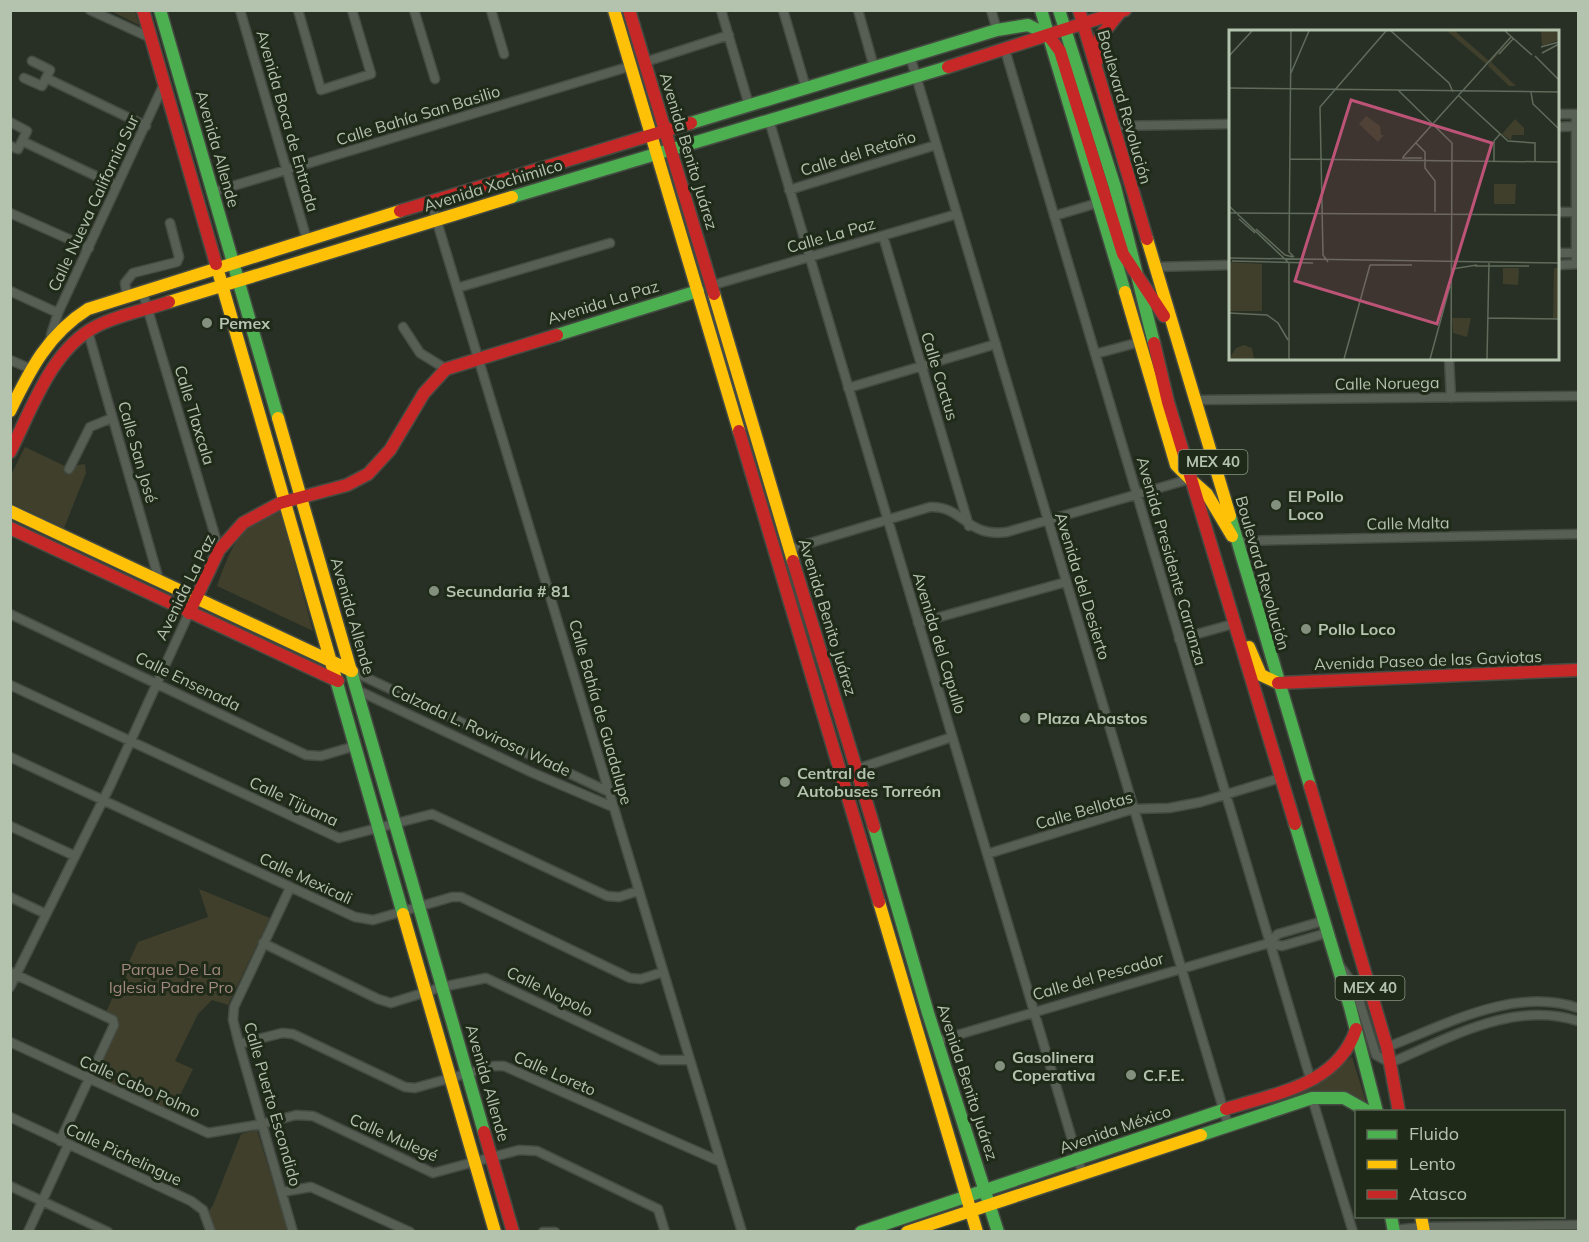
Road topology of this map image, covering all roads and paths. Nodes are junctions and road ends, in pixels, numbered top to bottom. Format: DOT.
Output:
graph roads {
  1 [pos="90,10"];
  2 [pos="143,10"];
  3 [pos="159,10"];
  4 [pos="240,10"];
  5 [pos="297,10"];
  6 [pos="352,10"];
  7 [pos="414,10"];
  8 [pos="491,10"];
  9 [pos="614,10"];
  10 [pos="629,10"];
  11 [pos="721,10"];
  12 [pos="783,10"];
  13 [pos="858,10"];
  14 [pos="991,10"];
  15 [pos="1041,10"];
  16 [pos="1059,10"];
  17 [pos="1079,10"];
  18 [pos="1115,12"];
  19 [pos="1083,23"];
  20 [pos="1065,28"];
  21 [pos="997,30"];
  22 [pos="729,35"];
  23 [pos="1048,35"];
  24 [pos="151,38"];
  25 [pos="1005,50"];
  26 [pos="504,54"];
  27 [pos="910,56"];
  28 [pos="32,61"];
  29 [pos="645,62"];
  30 [pos="631,66"];
  31 [pos="874,67"];
  32 [pos="1096,68"];
  33 [pos="916,77"];
  34 [pos="24,78"];
  35 [pos="46,78"];
  36 [pos="435,79"];
  37 [pos="164,84"];
  38 [pos="806,88"];
  39 [pos="749,105"];
  40 [pos="1559,114"];
  41 [pos="1577,114"];
  42 [pos="769,120"];
  43 [pos="10,122"];
  44 [pos="1229,124"];
  45 [pos="146,126"];
  46 [pos="1114,126"];
  47 [pos="1577,126"];
  48 [pos="1559,127"];
  49 [pos="666,130"];
  50 [pos="651,135"];
  51 [pos="22,141"];
  52 [pos="936,145"];
  53 [pos="14,148"];
  54 [pos="672,149"];
  55 [pos="657,153"];
  56 [pos="287,170"];
  57 [pos="117,186"];
  58 [pos="789,190"];
  59 [pos="213,192"];
  60 [pos="1102,201"];
  61 [pos="431,202"];
  62 [pos="1559,212"];
  63 [pos="1577,212"];
  64 [pos="10,213"];
  65 [pos="957,214"];
  66 [pos="1054,216"];
  67 [pos="436,220"];
  68 [pos="170,223"];
  69 [pos="883,236"];
  70 [pos="307,240"];
  71 [pos="610,243"];
  72 [pos="89,248"];
  73 [pos="1559,253"];
  74 [pos="1577,253"];
  75 [pos="809,257"];
  76 [pos="233,262"];
  77 [pos="1577,264"];
  78 [pos="1229,265"];
  79 [pos="1559,265"];
  80 [pos="217,267"];
  81 [pos="1155,267"];
  82 [pos="239,280"];
  83 [pos="1139,280"];
  84 [pos="222,284"];
  85 [pos="713,285"];
  86 [pos="457,288"];
  87 [pos="142,290"];
  88 [pos="10,291"];
  89 [pos="698,291"];
  90 [pos="127,295"];
  91 [pos="147,308"];
  92 [pos="58,314"];
  93 [pos="403,327"];
  94 [pos="88,332"];
  95 [pos="51,335"];
  96 [pos="1140,342"];
  97 [pos="996,344"];
  98 [pos="1179,346"];
  99 [pos="1095,354"];
  100 [pos="478,357"];
  101 [pos="10,360"];
  102 [pos="1449,360"];
  103 [pos="922,366"];
  104 [pos="31,369"];
  105 [pos="446,369"];
  106 [pos="848,388"];
  107 [pos="1578,396"];
  108 [pos="1451,398"];
  109 [pos="1195,400"];
  110 [pos="10,411"];
  111 [pos="112,418"];
  112 [pos="10,452"];
  113 [pos="765,462"];
  114 [pos="749,467"];
  115 [pos="69,469"];
  116 [pos="1190,479"];
  117 [pos="1136,495"];
  118 [pos="301,496"];
  119 [pos="284,501"];
  120 [pos="10,511"];
  121 [pos="888,520"];
  122 [pos="1048,520"];
  123 [pos="969,526"];
  124 [pos="10,528"];
  125 [pos="1578,534"];
  126 [pos="1237,541"];
  127 [pos="219,549"];
  128 [pos="790,549"];
  129 [pos="159,580"];
  130 [pos="1066,582"];
  131 [pos="196,598"];
  132 [pos="189,613"];
  133 [pos="10,614"];
  134 [pos="918,623"];
  135 [pos="1233,624"];
  136 [pos="1179,639"];
  137 [pos="330,661"];
  138 [pos="1578,670"];
  139 [pos="351,671"];
  140 [pos="336,680"];
  141 [pos="157,682"];
  142 [pos="1278,683"];
  143 [pos="10,685"];
  144 [pos="357,690"];
  145 [pos="818,699"];
  146 [pos="952,737"];
  147 [pos="130,740"];
  148 [pos="355,746"];
  149 [pos="10,757"];
  150 [pos="857,769"];
  151 [pos="1280,778"];
  152 [pos="843,782"];
  153 [pos="609,792"];
  154 [pos="1225,795"];
  155 [pos="102,800"];
  156 [pos="613,807"];
  157 [pos="1133,808"];
  158 [pos="396,824"];
  159 [pos="10,826"];
  160 [pos="379,829"];
  161 [pos="987,854"];
  162 [pos="75,856"];
  163 [pos="290,888"];
  164 [pos="638,891"];
  165 [pos="10,897"];
  166 [pos="419,906"];
  167 [pos="402,910"];
  168 [pos="46,914"];
  169 [pos="1323,921"];
  170 [pos="1327,933"];
  171 [pos="1269,943"];
  172 [pos="263,944"];
  173 [pos="1335,958"];
  174 [pos="1180,967"];
  175 [pos="663,972"];
  176 [pos="13,974"];
  177 [pos="10,987"];
  178 [pos="442,987"];
  179 [pos="426,992"];
  180 [pos="906,995"];
  181 [pos="1578,1008"];
  182 [pos="1034,1010"];
  183 [pos="928,1013"];
  184 [pos="1478,1013"];
  185 [pos="1578,1021"];
  186 [pos="1482,1025"];
  187 [pos="1356,1029"];
  188 [pos="937,1041"];
  189 [pos="10,1042"];
  190 [pos="239,1044"];
  191 [pos="1387,1047"];
  192 [pos="689,1060"];
  193 [pos="1390,1063"];
  194 [pos="468,1074"];
  195 [pos="451,1078"];
  196 [pos="89,1080"];
  197 [pos="1311,1081"];
  198 [pos="1312,1098"];
  199 [pos="1223,1109"];
  200 [pos="1365,1110"];
  201 [pos="1376,1110"];
  202 [pos="1399,1110"];
  203 [pos="10,1117"];
  204 [pos="262,1124"];
  205 [pos="1228,1125"];
  206 [pos="64,1143"];
  207 [pos="492,1158"];
  208 [pos="1078,1159"];
  209 [pos="721,1162"];
  210 [pos="475,1163"];
  211 [pos="1082,1173"];
  212 [pos="10,1186"];
  213 [pos="985,1190"];
  214 [pos="282,1192"];
  215 [pos="966,1196"];
  216 [pos="42,1202"];
  217 [pos="989,1204"];
  218 [pos="970,1211"];
  219 [pos="1422,1225"];
  220 [pos="1578,1225"];
  221 [pos="1393,1231"];
  222 [pos="28,1232"];
  223 [pos="108,1232"];
  224 [pos="211,1232"];
  225 [pos="293,1232"];
  226 [pos="410,1232"];
  227 [pos="495,1232"];
  228 [pos="513,1232"];
  229 [pos="543,1232"];
  230 [pos="555,1232"];
  231 [pos="665,1232"];
  232 [pos="742,1232"];
  233 [pos="861,1232"];
  234 [pos="907,1232"];
  235 [pos="977,1232"];
  236 [pos="998,1232"];
  237 [pos="1353,1232"];
  1 -- 24 [label="street"];
  2 -- 24 [label="main road, Avenida Allende"];
  3 -- 59 [label="main road, Avenida Allende"];
  4 -- 56 [label="street, Avenida Boca de Entrada"];
  5 -- 6 [label="street"];
  7 -- 36 [label="street"];
  8 -- 26 [label="street"];
  9 -- 30 [label="main road, Avenida Benito Juárez"];
  10 -- 29 [label="main road, Avenida Benito Juárez"];
  11 -- 22 [label="street"];
  12 -- 38 [label="street"];
  13 -- 31 [label="street"];
  14 -- 21 [label="street"];
  15 -- 23 [label="main road"];
  16 -- 20 [label="main road, MEX 40"];
  17 -- 19 [label="main road, Boulevard Revolución / MEX 40"];
  18 -- 19 [label="main road, Avenida Xochimilco"];
  18 -- 32 [label="main road"];
  19 -- 20 [label="main road, Avenida Xochimilco"];
  19 -- 32 [label="main road, Boulevard Revolución / MEX 40"];
  20 -- 23 [label="main road, Avenida Xochimilco"];
  20 -- 83 [label="main road, MEX 40"];
  21 -- 23 [label="main road, Avenida Xochimilco"];
  21 -- 27 [label="main road, Avenida Xochimilco"];
  22 -- 29 [label="street"];
  22 -- 39 [label="street"];
  23 -- 25 [label="main road, Avenida Xochimilco"];
  23 -- 60 [label="main road"];
  24 -- 37 [label="main road, Avenida Allende"];
  25 -- 33 [label="main road, Avenida Xochimilco"];
  25 -- 66 [label="street, Avenida Presidente Carranza"];
  27 -- 31 [label="main road, Avenida Xochimilco"];
  27 -- 33 [label="street, Avenida del Desierto"];
  28 -- 35 [label="street"];
  29 -- 49 [label="main road, Avenida Benito Juárez"];
  30 -- 50 [label="main road, Avenida Benito Juárez"];
  30 -- 56 [label="street, Calle Bahía San Basilio"];
  31 -- 38 [label="main road, Avenida Xochimilco"];
  32 -- 46 [label="main road, Boulevard Revolución / MEX 40"];
  33 -- 42 [label="main road, Avenida Xochimilco"];
  33 -- 52 [label="street, Avenida del Desierto"];
  34 -- 35 [label="street"];
  35 -- 45 [label="street"];
  37 -- 45 [label="street, Calle Nueva California Sur"];
  37 -- 80 [label="main road, Avenida Allende"];
  38 -- 39 [label="main road, Avenida Xochimilco"];
  39 -- 49 [label="main road, Avenida Xochimilco"];
  40 -- 41 [label="street"];
  41 -- 47 [label="street"];
  42 -- 54 [label="main road, Avenida Xochimilco"];
  42 -- 58 [label="street, Avenida del Capullo"];
  43 -- 51 [label="street"];
  44 -- 46 [label="street"];
  45 -- 57 [label="street, Calle Nueva California Sur"];
  46 -- 81 [label="main road, Boulevard Revolución / MEX 40"];
  47 -- 48 [label="street"];
  47 -- 63 [label="street"];
  49 -- 50 [label="main road, Avenida Xochimilco"];
  49 -- 54 [label="main road, Avenida Benito Juárez"];
  50 -- 55 [label="main road, Avenida Benito Juárez"];
  50 -- 61 [label="main road, Avenida Xochimilco"];
  51 -- 53 [label="street"];
  51 -- 57 [label="street"];
  52 -- 58 [label="street, Calle del Retoño"];
  52 -- 65 [label="street, Avenida del Desierto"];
  54 -- 55 [label="main road, Avenida Xochimilco"];
  54 -- 85 [label="main road, Avenida Benito Juárez"];
  55 -- 67 [label="main road, Avenida Xochimilco"];
  55 -- 89 [label="main road, Avenida Benito Juárez"];
  56 -- 59 [label="street, Calle Bahía San Basilio"];
  56 -- 70 [label="street, Avenida Boca de Entrada"];
  57 -- 72 [label="street, Calle Nueva California Sur"];
  58 -- 75 [label="street, Avenida del Capullo"];
  59 -- 76 [label="main road, Avenida Allende"];
  60 -- 66 [label="street"];
  60 -- 83 [label="main road"];
  60 -- 96 [label="main road"];
  61 -- 67 [label="street, Calle Bahía de Guadalupe"];
  61 -- 70 [label="main road, Avenida Xochimilco"];
  62 -- 63 [label="street"];
  63 -- 74 [label="street"];
  64 -- 72 [label="street"];
  65 -- 69 [label="street, Calle La Paz"];
  65 -- 97 [label="street, Avenida del Desierto"];
  66 -- 99 [label="street, Avenida Presidente Carranza"];
  67 -- 82 [label="main road, Avenida Xochimilco"];
  67 -- 86 [label="street, Calle Bahía de Guadalupe"];
  68 -- 90 [label="street"];
  69 -- 75 [label="street, Calle La Paz"];
  69 -- 103 [label="street, Calle Cactus"];
  70 -- 76 [label="main road, Avenida Xochimilco"];
  71 -- 86 [label="street"];
  72 -- 92 [label="street, Calle Nueva California Sur"];
  73 -- 74 [label="street"];
  74 -- 77 [label="street"];
  75 -- 85 [label="street, Calle La Paz"];
  75 -- 106 [label="street, Avenida del Capullo"];
  76 -- 80 [label="main road, Avenida Xochimilco"];
  76 -- 82 [label="main road, Avenida Allende"];
  77 -- 79 [label="street"];
  78 -- 81 [label="street"];
  80 -- 84 [label="main road, Avenida Allende"];
  80 -- 87 [label="main road, Avenida Xochimilco"];
  81 -- 98 [label="main road, Boulevard Revolución / MEX 40"];
  82 -- 84 [label="main road, Avenida Xochimilco"];
  82 -- 118 [label="main road, Avenida Allende"];
  83 -- 98 [label="main road"];
  83 -- 116 [label="main road, MEX 40"];
  84 -- 91 [label="main road, Avenida Xochimilco"];
  84 -- 119 [label="main road, Avenida Allende"];
  85 -- 113 [label="main road, Avenida Benito Juárez"];
  86 -- 100 [label="street, Calle Bahía de Guadalupe"];
  87 -- 90 [label="main road, Avenida Xochimilco"];
  87 -- 91 [label="street, Calle Tlaxcala"];
  88 -- 92 [label="street"];
  89 -- 100 [label="main road, Avenida La Paz"];
  89 -- 114 [label="main road, Avenida Benito Juárez"];
  90 -- 95 [label="main road, Avenida Xochimilco"];
  91 -- 94 [label="main road, Avenida Xochimilco"];
  91 -- 127 [label="street, Calle Tlaxcala"];
  92 -- 95 [label="street, Calle Nueva California Sur"];
  93 -- 105 [label="street"];
  94 -- 111 [label="street, Calle San José"];
  94 -- 112 [label="main road, Avenida Xochimilco"];
  95 -- 104 [label="main road, Avenida Xochimilco"];
  96 -- 99 [label="street"];
  96 -- 116 [label="main road"];
  97 -- 103 [label="street"];
  97 -- 122 [label="street, Avenida del Desierto"];
  98 -- 109 [label="main road, Boulevard Revolución / MEX 40"];
  99 -- 117 [label="street, Avenida Presidente Carranza"];
  100 -- 105 [label="main road, Avenida La Paz"];
  100 -- 153 [label="street, Calle Bahía de Guadalupe"];
  101 -- 104 [label="street"];
  102 -- 108 [label="street"];
  103 -- 106 [label="street"];
  103 -- 123 [label="street, Calle Cactus"];
  104 -- 110 [label="main road, Avenida Xochimilco"];
  105 -- 118 [label="main road, Avenida La Paz"];
  106 -- 121 [label="street, Avenida del Capullo"];
  107 -- 108 [label="street, Calle Noruega"];
  108 -- 109 [label="street, Calle Noruega"];
  109 -- 126 [label="main road, Boulevard Revolución / MEX 40"];
  111 -- 115 [label="street"];
  111 -- 129 [label="street, Calle San José"];
  113 -- 114 [label="main road"];
  113 -- 128 [label="main road, Avenida Benito Juárez"];
  114 -- 145 [label="main road, Avenida Benito Juárez"];
  116 -- 117 [label="street"];
  116 -- 126 [label="main road"];
  116 -- 135 [label="main road, MEX 40"];
  117 -- 122 [label="street"];
  117 -- 136 [label="street, Avenida Presidente Carranza"];
  118 -- 119 [label="main road, Avenida La Paz"];
  118 -- 139 [label="main road, Avenida Allende"];
  119 -- 127 [label="main road, Avenida La Paz"];
  119 -- 137 [label="main road, Avenida Allende"];
  120 -- 129 [label="main road, Calzada L. Rovirosa Wade"];
  121 -- 123 [label="street"];
  121 -- 128 [label="street"];
  121 -- 134 [label="street, Avenida del Capullo"];
  122 -- 123 [label="street"];
  122 -- 130 [label="street, Avenida del Desierto"];
  124 -- 132 [label="main road, Calzada L. Rovirosa Wade"];
  125 -- 126 [label="street, Calle Malta"];
  126 -- 142 [label="main road, Boulevard Revolución / MEX 40"];
  127 -- 131 [label="main road, Avenida La Paz"];
  128 -- 150 [label="main road, Avenida Benito Juárez"];
  129 -- 131 [label="main road, Calzada L. Rovirosa Wade"];
  130 -- 134 [label="street"];
  130 -- 157 [label="street, Avenida del Desierto"];
  131 -- 132 [label="main road, Avenida La Paz"];
  131 -- 137 [label="main road, Calzada L. Rovirosa Wade"];
  132 -- 140 [label="main road, Calzada L. Rovirosa Wade"];
  132 -- 141 [label="street, Avenida La Paz"];
  133 -- 141 [label="street, Calle Ensenada"];
  134 -- 146 [label="street, Avenida del Capullo"];
  135 -- 136 [label="street"];
  135 -- 142 [label="main road"];
  135 -- 151 [label="main road, MEX 40"];
  136 -- 154 [label="street, Avenida Presidente Carranza"];
  137 -- 139 [label="main road, Calzada L. Rovirosa Wade"];
  137 -- 140 [label="main road, Avenida Allende"];
  138 -- 142 [label="main road, Avenida Paseo de las Gaviotas"];
  139 -- 144 [label="main road, Avenida Allende"];
  139 -- 153 [label="street, Calzada L. Rovirosa Wade"];
  140 -- 144 [label="main road, Calzada L. Rovirosa Wade"];
  140 -- 148 [label="main road, Avenida Allende"];
  141 -- 147 [label="street, Avenida La Paz"];
  141 -- 148 [label="street, Calle Ensenada"];
  142 -- 191 [label="main road, Boulevard Revolución / MEX 40"];
  143 -- 147 [label="street, Calle Tijuana"];
  144 -- 156 [label="street, Calzada L. Rovirosa Wade"];
  144 -- 158 [label="main road, Avenida Allende"];
  145 -- 150 [label="main road"];
  145 -- 152 [label="main road, Avenida Benito Juárez"];
  146 -- 150 [label="street"];
  146 -- 161 [label="street, Avenida del Capullo"];
  147 -- 155 [label="street, Avenida La Paz"];
  147 -- 160 [label="street, Calle Tijuana"];
  148 -- 160 [label="main road, Avenida Allende"];
  149 -- 155 [label="street, Calle Mexicali"];
  150 -- 152 [label="main road"];
  150 -- 183 [label="main road, Avenida Benito Juárez"];
  151 -- 154 [label="street, Calle Bellotas"];
  151 -- 169 [label="main road, MEX 40"];
  152 -- 180 [label="main road, Avenida Benito Juárez"];
  153 -- 156 [label="street, Calle Bahía de Guadalupe"];
  154 -- 157 [label="street, Calle Bellotas"];
  154 -- 171 [label="street, Avenida Presidente Carranza"];
  155 -- 162 [label="street, Avenida La Paz"];
  155 -- 163 [label="street, Calle Mexicali"];
  156 -- 164 [label="street, Calle Bahía de Guadalupe"];
  157 -- 161 [label="street, Calle Bellotas"];
  157 -- 174 [label="street, Avenida del Desierto"];
  158 -- 160 [label="street, Calle Tijuana"];
  158 -- 164 [label="street, Calle Tijuana"];
  158 -- 166 [label="main road, Avenida Allende"];
  159 -- 162 [label="street"];
  160 -- 167 [label="main road, Avenida Allende"];
  161 -- 182 [label="street, Avenida del Capullo"];
  162 -- 168 [label="street, Avenida La Paz"];
  163 -- 167 [label="street, Calle Mexicali"];
  163 -- 172 [label="street, Calle Puerto Escondido"];
  164 -- 175 [label="street, Calle Bahía de Guadalupe"];
  165 -- 168 [label="street"];
  166 -- 167 [label="street, Calle Mexicali"];
  166 -- 175 [label="street, Calle Mexicali"];
  166 -- 178 [label="main road, Avenida Allende"];
  167 -- 179 [label="main road, Avenida Allende"];
  168 -- 176 [label="street, Avenida La Paz"];
  169 -- 170 [label="main road, MEX 40"];
  169 -- 171 [label="street"];
  170 -- 171 [label="street"];
  170 -- 173 [label="main road, MEX 40"];
  171 -- 174 [label="street, Calle del Pescador"];
  171 -- 197 [label="street, Avenida Presidente Carranza"];
  172 -- 179 [label="street, Calle Nopolo"];
  172 -- 190 [label="street, Calle Puerto Escondido"];
  173 -- 187 [label="main road, MEX 40"];
  173 -- 193 [label="street"];
  174 -- 182 [label="street, Calle del Pescador"];
  174 -- 199 [label="street, Avenida del Desierto"];
  175 -- 192 [label="street, Calle Bahía de Guadalupe"];
  176 -- 177 [label="street, Avenida La Paz"];
  176 -- 196 [label="street"];
  178 -- 179 [label="street, Calle Nopolo"];
  178 -- 192 [label="street, Calle Nopolo"];
  178 -- 194 [label="main road, Avenida Allende"];
  179 -- 195 [label="main road, Avenida Allende"];
  180 -- 183 [label="main road"];
  180 -- 215 [label="main road, Avenida Benito Juárez"];
  181 -- 184 [label="street"];
  182 -- 188 [label="street, Calle del Pescador"];
  182 -- 208 [label="street, Avenida del Capullo"];
  183 -- 188 [label="main road, Avenida Benito Juárez"];
  184 -- 186 [label="street"];
  184 -- 191 [label="street"];
  185 -- 186 [label="street"];
  186 -- 193 [label="street"];
  187 -- 197 [label="main road, Avenida México"];
  187 -- 201 [label="main road, MEX 40"];
  188 -- 213 [label="main road, Avenida Benito Juárez"];
  189 -- 196 [label="street, Calle Cabo Polmo"];
  190 -- 195 [label="street, Calle Loreto"];
  190 -- 204 [label="street, Calle Puerto Escondido"];
  191 -- 193 [label="main road, Boulevard Revolución / MEX 40"];
  192 -- 209 [label="street, Calle Bahía de Guadalupe"];
  193 -- 202 [label="main road, Boulevard Revolución / MEX 40"];
  194 -- 195 [label="street, Calle Loreto"];
  194 -- 207 [label="main road, Avenida Allende"];
  194 -- 209 [label="street, Calle Loreto"];
  195 -- 210 [label="main road, Avenida Allende"];
  196 -- 204 [label="street, Calle Cabo Polmo"];
  196 -- 206 [label="street"];
  197 -- 199 [label="main road, Avenida México"];
  198 -- 200 [label="main road, Avenida México"];
  198 -- 205 [label="main road, Avenida México"];
  198 -- 237 [label="street"];
  199 -- 205 [label="street, Avenida del Desierto"];
  199 -- 208 [label="main road, Avenida México"];
  203 -- 206 [label="street, Calle Pichelingue"];
  204 -- 210 [label="street, Calle Mulegé"];
  204 -- 214 [label="street, Calle Puerto Escondido"];
  205 -- 211 [label="main road, Avenida México"];
  206 -- 216 [label="street"];
  206 -- 224 [label="street, Calle Pichelingue"];
  207 -- 210 [label="street, Calle Mulegé"];
  207 -- 228 [label="main road, Avenida Allende"];
  207 -- 231 [label="street, Calle Mulegé"];
  208 -- 211 [label="street, Avenida del Capullo"];
  208 -- 213 [label="main road, Avenida México"];
  209 -- 232 [label="street, Calle Bahía de Guadalupe"];
  210 -- 227 [label="main road, Avenida Allende"];
  211 -- 217 [label="main road, Avenida México"];
  212 -- 216 [label="street"];
  213 -- 215 [label="main road, Avenida México"];
  213 -- 217 [label="main road, Avenida Benito Juárez"];
  214 -- 225 [label="street, Calle Puerto Escondido"];
  214 -- 226 [label="street"];
  215 -- 218 [label="main road, Avenida Benito Juárez"];
  215 -- 233 [label="main road, Avenida México"];
  216 -- 222 [label="street"];
  216 -- 223 [label="street"];
  217 -- 218 [label="main road, Avenida México"];
  217 -- 236 [label="main road, Avenida Benito Juárez"];
  218 -- 234 [label="main road, Avenida México"];
  218 -- 235 [label="main road, Avenida Benito Juárez"];
  219 -- 220 [label="street"];
  219 -- 221 [label="street"];
  229 -- 230 [label="street"];
}
